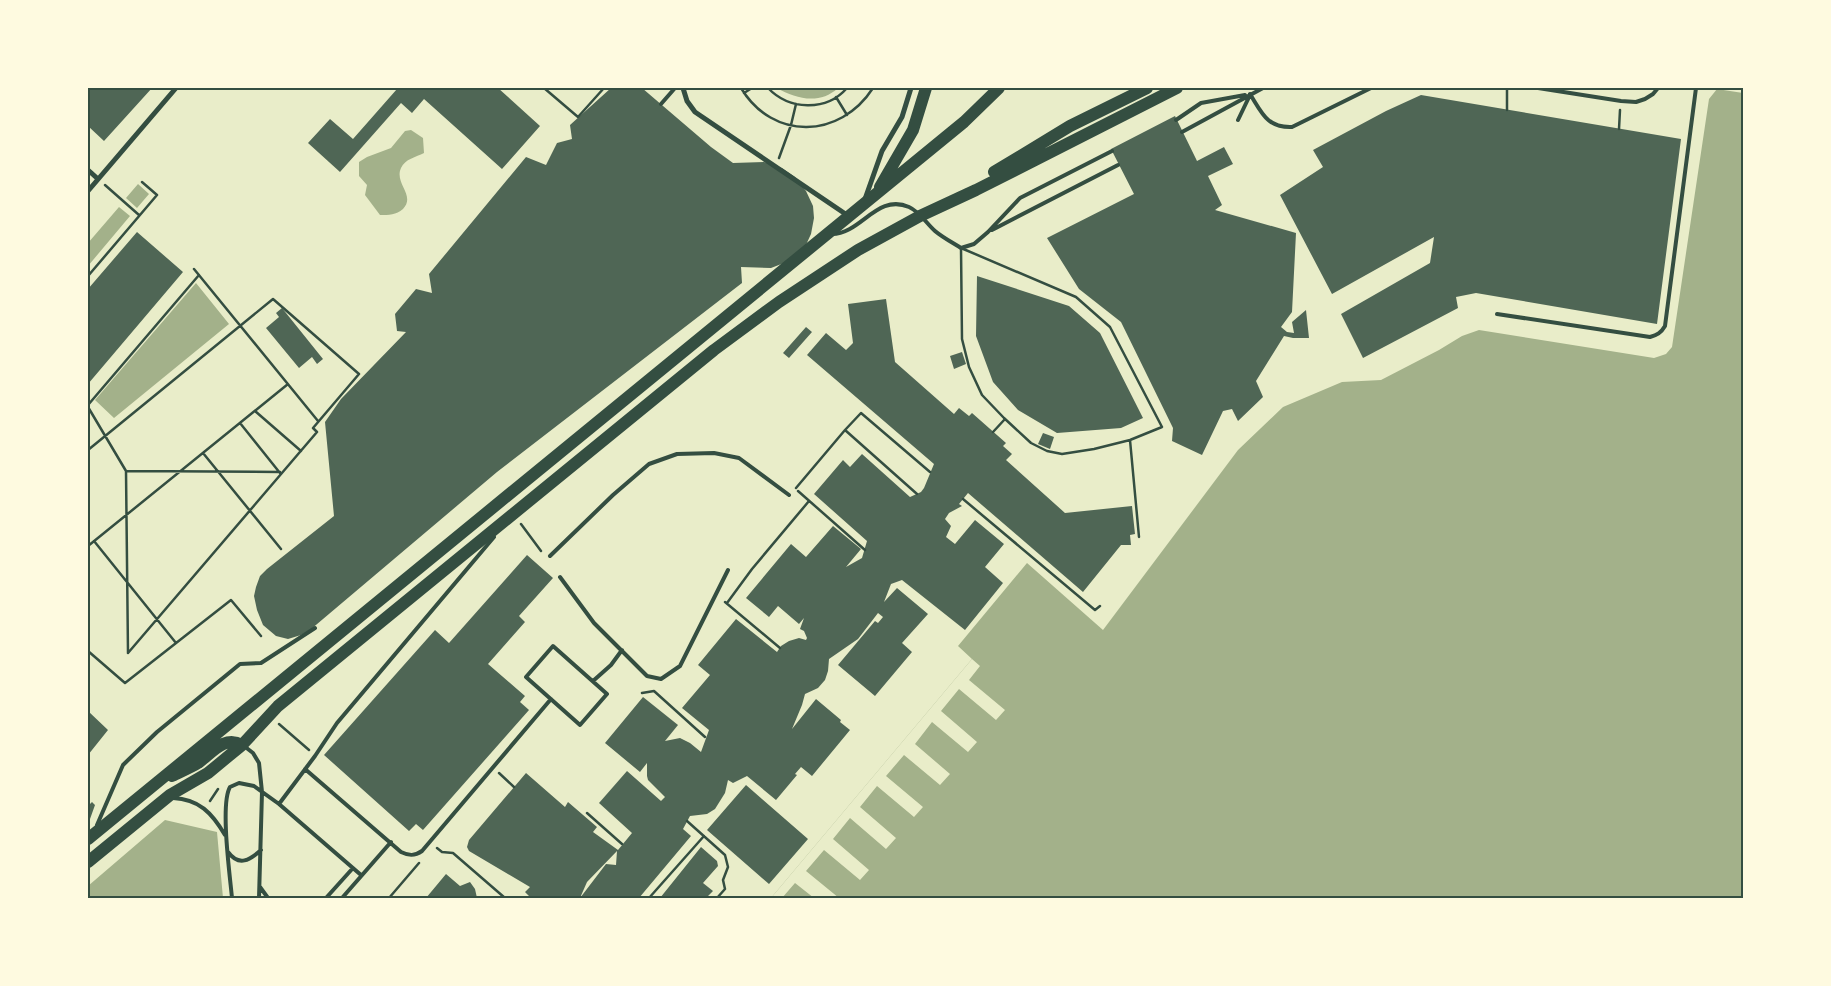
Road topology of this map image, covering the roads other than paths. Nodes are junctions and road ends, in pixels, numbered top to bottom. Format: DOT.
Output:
graph roads {
  1 [pos="176,88"];
  2 [pos="676,88"];
  3 [pos="683,88"];
  4 [pos="911,88"];
  5 [pos="926,88"];
  6 [pos="999,88"];
  7 [pos="1147,88"];
  8 [pos="1177,88"];
  9 [pos="1263,88"];
  10 [pos="1372,88"];
  11 [pos="1538,88"];
  12 [pos="1658,88"];
  13 [pos="1696,88"];
  14 [pos="1250,94"];
  15 [pos="661,104"];
  16 [pos="1176,120"];
  17 [pos="1238,120"];
  18 [pos="1182,132"];
  19 [pos="1112,151"];
  20 [pos="1118,165"];
  21 [pos="88,170"];
  22 [pos="98,179"];
  23 [pos="88,191"];
  24 [pos="874,195"];
  25 [pos="863,204"];
  26 [pos="849,216"];
  27 [pos="920,216"];
  28 [pos="988,232"];
  29 [pos="827,234"];
  30 [pos="1497,314"];
  31 [pos="789,495"];
  32 [pos="514,514"];
  33 [pos="550,556"];
  34 [pos="728,570"];
  35 [pos="560,577"];
  36 [pos="315,628"];
  37 [pos="622,650"];
  38 [pos="593,681"];
  39 [pos="551,699"];
  40 [pos="242,745"];
  41 [pos="305,769"];
  42 [pos="150,787"];
  43 [pos="262,792"];
  44 [pos="161,802"];
  45 [pos="279,804"];
  46 [pos="226,836"];
  47 [pos="90,837"];
  48 [pos="391,842"];
  49 [pos="261,850"];
  50 [pos="228,851"];
  51 [pos="88,862"];
  52 [pos="353,868"];
  53 [pos="361,875"];
  54 [pos="259,886"];
  55 [pos="232,898"];
  56 [pos="259,898"];
  57 [pos="268,898"];
  58 [pos="326,898"];
  59 [pos="342,898"];
  1 -- 22 [label="street"];
  2 -- 15 [label="lane"];
  3 -- 26 [label="street"];
  4 -- 25 [label="street"];
  5 -- 24 [label="main road"];
  6 -- 24 [label="main road"];
  7 -- 27 [label="main road"];
  8 -- 27 [label="main road"];
  9 -- 14 [label="lane"];
  10 -- 14 [label="lane"];
  11 -- 12 [label="lane"];
  13 -- 30 [label="lane"];
  14 -- 16 [label="lane"];
  14 -- 17 [label="lane"];
  14 -- 18 [label="lane"];
  19 -- 28 [label="lane"];
  20 -- 28 [label="lane"];
  21 -- 22 [label="street"];
  22 -- 23 [label="street"];
  24 -- 25 [label="main road"];
  25 -- 26 [label="main road"];
  26 -- 29 [label="main road"];
  27 -- 28 [label="lane"];
  27 -- 29 [label="lane"];
  27 -- 32 [label="main road"];
  29 -- 42 [label="main road"];
  31 -- 33 [label="lane"];
  32 -- 40 [label="main road"];
  32 -- 41 [label="lane"];
  34 -- 37 [label="lane"];
  35 -- 37 [label="lane"];
  36 -- 47 [label="lane"];
  37 -- 38 [label="lane"];
  38 -- 39 [label="lane"];
  38 -- 39 [label="lane"];
  39 -- 48 [label="lane"];
  40 -- 42 [label="main road"];
  40 -- 43 [label="lane"];
  40 -- 44 [label="main road"];
  41 -- 45 [label="lane"];
  41 -- 48 [label="lane"];
  42 -- 47 [label="main road"];
  43 -- 45 [label="lane"];
  43 -- 46 [label="lane"];
  43 -- 49 [label="lane"];
  44 -- 46 [label="lane"];
  44 -- 51 [label="main road"];
  45 -- 52 [label="lane"];
  46 -- 50 [label="lane"];
  48 -- 53 [label="lane"];
  49 -- 50 [label="lane"];
  49 -- 54 [label="lane"];
  50 -- 55 [label="lane"];
  52 -- 53 [label="lane"];
  52 -- 58 [label="lane"];
  53 -- 59 [label="lane"];
  54 -- 56 [label="lane"];
  54 -- 57 [label="lane"];
}
